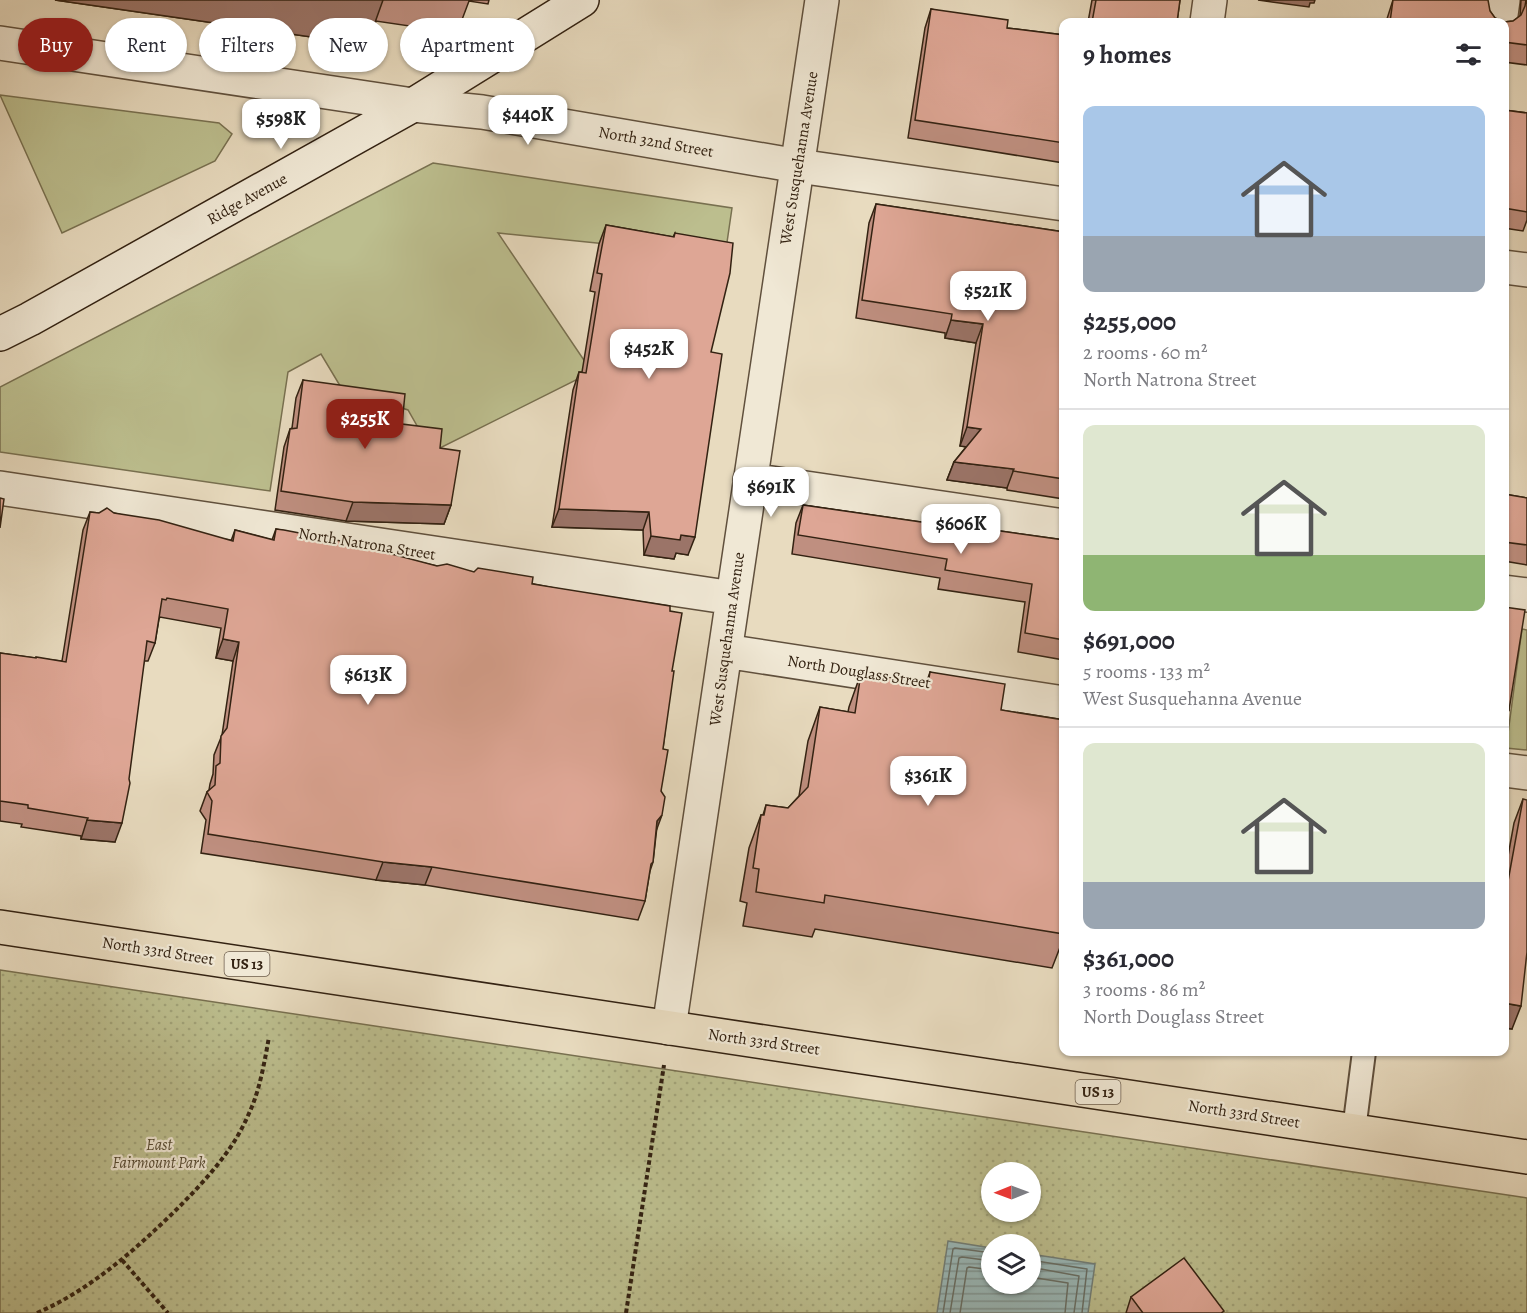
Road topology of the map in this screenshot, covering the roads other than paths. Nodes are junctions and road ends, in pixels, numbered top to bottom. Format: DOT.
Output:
graph roads {
  1 [pos="582,0"];
  2 [pos="822,0"];
  3 [pos="1210,0"];
  4 [pos="1503,0"];
  5 [pos="1208,18"];
  6 [pos="1501,18"];
  7 [pos="0,43"];
  8 [pos="413,105"];
  9 [pos="798,166"];
  10 [pos="1059,203"];
  11 [pos="1509,268"];
  12 [pos="1527,270"];
  13 [pos="0,334"];
  14 [pos="750,480"];
  15 [pos="0,488"];
  16 [pos="1059,525"];
  17 [pos="1509,593"];
  18 [pos="1527,595"];
  19 [pos="733,598"];
  20 [pos="725,651"];
  21 [pos="1059,702"];
  22 [pos="1509,771"];
  23 [pos="1527,773"];
  24 [pos="0,927"];
  25 [pos="669,1028"];
  26 [pos="1363,1056"];
  27 [pos="1354,1130"];
  28 [pos="1527,1157"];
  1 -- 8 [label="street, Ridge Avenue"];
  2 -- 9 [label="street, West Susquehanna Avenue"];
  3 -- 5 [label="street"];
  4 -- 6 [label="street"];
  7 -- 8 [label="street, North 32nd Street"];
  8 -- 9 [label="street, North 32nd Street"];
  8 -- 13 [label="street, Ridge Avenue"];
  9 -- 10 [label="street, North 32nd Street"];
  9 -- 14 [label="street, West Susquehanna Avenue"];
  11 -- 12 [label="street"];
  14 -- 16 [label="street"];
  14 -- 19 [label="street, West Susquehanna Avenue"];
  15 -- 19 [label="street, North Natrona Street"];
  17 -- 18 [label="street"];
  19 -- 20 [label="street, West Susquehanna Avenue"];
  20 -- 21 [label="street, North Douglass Street"];
  20 -- 25 [label="street, West Susquehanna Avenue"];
  22 -- 23 [label="street"];
  24 -- 25 [label="main road, North 33rd Street / US 13"];
  25 -- 27 [label="main road, North 33rd Street / US 13"];
  26 -- 27 [label="lane"];
  27 -- 28 [label="main road, North 33rd Street / US 13"];
}
